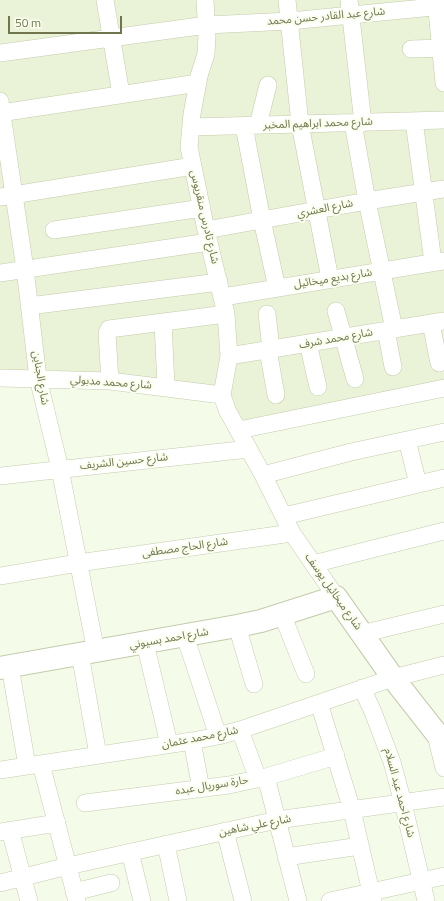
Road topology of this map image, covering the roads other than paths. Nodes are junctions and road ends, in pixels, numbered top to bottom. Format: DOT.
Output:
graph roads {
  1 [pos="104,0"];
  2 [pos="205,0"];
  3 [pos="287,0"];
  4 [pos="439,4"];
  5 [pos="350,8"];
  6 [pos="290,21"];
  7 [pos="207,25"];
  8 [pos="111,38"];
  9 [pos="442,48"];
  10 [pos="411,49"];
  11 [pos="0,53"];
  12 [pos="198,83"];
  13 [pos="444,83"];
  14 [pos="268,85"];
  15 [pos="121,94"];
  16 [pos="1,109"];
  17 [pos="444,120"];
  18 [pos="414,121"];
  19 [pos="358,123"];
  20 [pos="300,124"];
  21 [pos="251,126"];
  22 [pos="192,127"];
  23 [pos="193,166"];
  24 [pos="444,189"];
  25 [pos="424,192"];
  26 [pos="7,195"];
  27 [pos="367,201"];
  28 [pos="202,208"];
  29 [pos="316,210"];
  30 [pos="262,220"];
  31 [pos="54,230"];
  32 [pos="208,236"];
  33 [pos="438,262"];
  34 [pos="25,269"];
  35 [pos="382,271"];
  36 [pos="0,273"];
  37 [pos="330,279"];
  38 [pos="277,288"];
  39 [pos="221,290"];
  40 [pos="29,306"];
  41 [pos="336,311"];
  42 [pos="226,314"];
  43 [pos="267,314"];
  44 [pos="163,322"];
  45 [pos="437,322"];
  46 [pos="390,330"];
  47 [pos="344,337"];
  48 [pos="308,343"];
  49 [pos="269,350"];
  50 [pos="229,356"];
  51 [pos="439,363"];
  52 [pos="393,367"];
  53 [pos="0,378"];
  54 [pos="38,378"];
  55 [pos="355,379"];
  56 [pos="110,381"];
  57 [pos="166,387"];
  58 [pos="318,387"];
  59 [pos="444,388"];
  60 [pos="222,395"];
  61 [pos="276,395"];
  62 [pos="238,430"];
  63 [pos="444,432"];
  64 [pos="406,440"];
  65 [pos="249,448"];
  66 [pos="60,469"];
  67 [pos="263,475"];
  68 [pos="0,476"];
  69 [pos="444,478"];
  70 [pos="418,484"];
  71 [pos="284,516"];
  72 [pos="444,531"];
  73 [pos="292,533"];
  74 [pos="78,563"];
  75 [pos="313,564"];
  76 [pos="0,576"];
  77 [pos="336,597"];
  78 [pos="282,614"];
  79 [pos="444,614"];
  80 [pos="237,626"];
  81 [pos="361,634"];
  82 [pos="185,636"];
  83 [pos="145,643"];
  84 [pos="88,653"];
  85 [pos="444,665"];
  86 [pos="5,667"];
  87 [pos="306,674"];
  88 [pos="393,678"];
  89 [pos="254,684"];
  90 [pos="362,688"];
  91 [pos="319,703"];
  92 [pos="240,730"];
  93 [pos="218,736"];
  94 [pos="439,737"];
  95 [pos="192,741"];
  96 [pos="169,744"];
  97 [pos="98,755"];
  98 [pos="336,756"];
  99 [pos="34,765"];
  100 [pos="444,768"];
  101 [pos="0,770"];
  102 [pos="262,778"];
  103 [pos="201,789"];
  104 [pos="444,797"];
  105 [pos="85,803"];
  106 [pos="404,803"];
  107 [pos="352,810"];
  108 [pos="277,820"];
  109 [pos="57,823"];
  110 [pos="5,831"];
  111 [pos="225,831"];
  112 [pos="166,844"];
  113 [pos="360,846"];
  114 [pos="130,852"];
  115 [pos="286,857"];
  116 [pos="68,866"];
  117 [pos="444,876"];
  118 [pos="23,877"];
  119 [pos="421,881"];
  120 [pos="0,883"];
  121 [pos="111,883"];
  122 [pos="76,896"];
  123 [pos="372,896"];
  124 [pos="29,901"];
  125 [pos="142,901"];
  126 [pos="178,901"];
  127 [pos="243,901"];
  128 [pos="298,901"];
  129 [pos="330,901"];
  130 [pos="426,901"];
  1 -- 8 [label="street"];
  2 -- 7 [label="street, شارع تادرس منقريوس"];
  3 -- 6 [label="street"];
  4 -- 5 [label="street, شارع عبد القادر حسن محمد"];
  4 -- 9 [label="street"];
  5 -- 6 [label="street, شارع عبد القادر حسن محمد"];
  5 -- 19 [label="street"];
  6 -- 7 [label="street, شارع عبد القادر حسن محمد"];
  6 -- 20 [label="street"];
  7 -- 8 [label="street, شارع عبد القادر حسن محمد"];
  7 -- 12 [label="street, شارع تادرس منقريوس"];
  8 -- 11 [label="street, شارع عبد القادر حسن محمد"];
  8 -- 15 [label="street"];
  9 -- 10 [label="street"];
  9 -- 13 [label="street"];
  12 -- 15 [label="street"];
  12 -- 22 [label="street, شارع تادرس منقريوس"];
  14 -- 21 [label="street"];
  15 -- 16 [label="street"];
  16 -- 26 [label="street, شارع الجناين"];
  17 -- 18 [label="street, شارع محمد ابراهيم المخبر"];
  18 -- 19 [label="street, شارع محمد ابراهيم المخبر"];
  18 -- 25 [label="street"];
  19 -- 20 [label="street, شارع محمد ابراهيم المخبر"];
  19 -- 27 [label="street"];
  20 -- 21 [label="street, شارع محمد ابراهيم المخبر"];
  20 -- 29 [label="street"];
  21 -- 22 [label="street, شارع محمد ابراهيم المخبر"];
  21 -- 30 [label="street"];
  22 -- 23 [label="street, شارع تادرس منقريوس"];
  23 -- 26 [label="street"];
  23 -- 28 [label="street, شارع تادرس منقريوس"];
  24 -- 25 [label="street, شارع العشري"];
  25 -- 27 [label="street, شارع العشري"];
  25 -- 33 [label="street"];
  26 -- 34 [label="street, شارع الجناين"];
  27 -- 29 [label="street, شارع العشري"];
  27 -- 35 [label="street"];
  28 -- 31 [label="street"];
  28 -- 32 [label="street, شارع تادرس منقريوس"];
  29 -- 30 [label="street, شارع العشري"];
  29 -- 37 [label="street"];
  30 -- 32 [label="street, شارع العشري"];
  30 -- 38 [label="street"];
  32 -- 34 [label="street, شارع العشري"];
  32 -- 39 [label="street, شارع تادرس منقريوس"];
  33 -- 35 [label="street, شارع بديع ميخائيل"];
  34 -- 36 [label="street, شارع العشري"];
  34 -- 40 [label="street, شارع الجناين"];
  35 -- 37 [label="street, شارع بديع ميخائيل"];
  35 -- 46 [label="street"];
  37 -- 38 [label="street, شارع بديع ميخائيل"];
  38 -- 39 [label="street, شارع بديع ميخائيل"];
  39 -- 40 [label="street, شارع بديع ميخائيل"];
  39 -- 42 [label="street, شارع تادرس منقريوس"];
  40 -- 54 [label="street, شارع الجناين"];
  41 -- 47 [label="street"];
  42 -- 44 [label="street"];
  42 -- 50 [label="street, شارع تادرس منقريوس"];
  43 -- 49 [label="street"];
  44 -- 56 [label="street"];
  44 -- 57 [label="street"];
  45 -- 46 [label="street, شارع محمد شرف"];
  45 -- 51 [label="street"];
  46 -- 47 [label="street, شارع محمد شرف"];
  46 -- 52 [label="street"];
  47 -- 48 [label="street, شارع محمد شرف"];
  47 -- 55 [label="street"];
  48 -- 49 [label="street, شارع محمد شرف"];
  48 -- 58 [label="street"];
  49 -- 50 [label="street, شارع محمد شرف"];
  49 -- 61 [label="street"];
  50 -- 60 [label="street, شارع تادرس منقريوس"];
  53 -- 54 [label="street, شارع محمد مدبولي"];
  54 -- 56 [label="street, شارع محمد مدبولي"];
  54 -- 66 [label="street, شارع الجناين"];
  56 -- 57 [label="street, شارع محمد مدبولي"];
  57 -- 60 [label="street, شارع محمد مدبولي"];
  59 -- 62 [label="street"];
  60 -- 62 [label="street"];
  62 -- 65 [label="street, شارع ميخائيل يوسف"];
  63 -- 64 [label="street"];
  64 -- 67 [label="street"];
  64 -- 70 [label="street"];
  65 -- 66 [label="street, شارع حسين الشريف"];
  65 -- 67 [label="street, شارع ميخائيل يوسف"];
  66 -- 68 [label="street, شارع حسين الشريف"];
  66 -- 74 [label="street, شارع الجناين"];
  67 -- 71 [label="street, شارع ميخائيل يوسف"];
  69 -- 70 [label="street"];
  70 -- 71 [label="street"];
  71 -- 73 [label="street, شارع ميخائيل يوسف"];
  72 -- 75 [label="street"];
  73 -- 74 [label="street, شارع الحاج مصطفى"];
  73 -- 75 [label="street, شارع ميخائيل يوسف"];
  74 -- 76 [label="street, شارع الحاج مصطفى"];
  74 -- 84 [label="street, شارع الجناين"];
  75 -- 77 [label="street, شارع ميخائيل يوسف"];
  77 -- 78 [label="street, شارع احمد بسيوني"];
  77 -- 81 [label="street, شارع ميخائيل يوسف"];
  78 -- 80 [label="street, شارع احمد بسيوني"];
  78 -- 87 [label="street"];
  79 -- 81 [label="street"];
  80 -- 82 [label="street, شارع احمد بسيوني"];
  80 -- 89 [label="street"];
  81 -- 88 [label="street, شارع ميخائيل يوسف"];
  82 -- 83 [label="street, شارع احمد بسيوني"];
  82 -- 93 [label="street"];
  83 -- 84 [label="street, شارع احمد بسيوني"];
  83 -- 96 [label="street"];
  84 -- 86 [label="street, شارع احمد بسيوني"];
  84 -- 97 [label="street, شارع الجناين"];
  85 -- 88 [label="street, شارع محمد عثمان"];
  86 -- 99 [label="street"];
  88 -- 90 [label="street, شارع محمد عثمان"];
  88 -- 94 [label="street, شارع ميخائيل يوسف"];
  90 -- 91 [label="street, شارع محمد عثمان"];
  90 -- 106 [label="street, شارع احمد عبد السلام"];
  91 -- 92 [label="street, شارع محمد عثمان"];
  91 -- 98 [label="street"];
  92 -- 93 [label="street, شارع محمد عثمان"];
  92 -- 102 [label="street"];
  93 -- 95 [label="street, شارع محمد عثمان"];
  94 -- 100 [label="street"];
  95 -- 96 [label="street, شارع محمد عثمان"];
  95 -- 103 [label="street"];
  96 -- 97 [label="street, شارع محمد عثمان"];
  97 -- 99 [label="street, شارع محمد عثمان"];
  98 -- 102 [label="street, حارة سوريال عبده"];
  98 -- 107 [label="street"];
  99 -- 101 [label="street, شارع محمد عثمان"];
  99 -- 109 [label="street"];
  102 -- 103 [label="street, حارة سوريال عبده"];
  102 -- 108 [label="street"];
  103 -- 105 [label="street, حارة سوريال عبده"];
  104 -- 106 [label="street, شارع علي شاهين"];
  106 -- 107 [label="street, شارع علي شاهين"];
  106 -- 119 [label="street, شارع احمد عبد السلام"];
  107 -- 108 [label="street, شارع علي شاهين"];
  107 -- 113 [label="street"];
  108 -- 111 [label="street, شارع علي شاهين"];
  108 -- 115 [label="street"];
  109 -- 110 [label="street"];
  109 -- 116 [label="street"];
  110 -- 118 [label="street"];
  111 -- 112 [label="street, شارع علي شاهين"];
  111 -- 127 [label="street"];
  112 -- 114 [label="street, شارع علي شاهين"];
  112 -- 126 [label="street"];
  113 -- 115 [label="street"];
  113 -- 123 [label="street"];
  114 -- 116 [label="street, شارع علي شاهين"];
  114 -- 125 [label="street"];
  115 -- 128 [label="street"];
  116 -- 118 [label="street, شارع علي شاهين"];
  116 -- 122 [label="street"];
  117 -- 119 [label="street"];
  118 -- 120 [label="street, شارع علي شاهين"];
  118 -- 124 [label="street"];
  119 -- 123 [label="street"];
  119 -- 130 [label="street, شارع احمد عبد السلام"];
  121 -- 122 [label="street"];
  123 -- 129 [label="street"];
}
